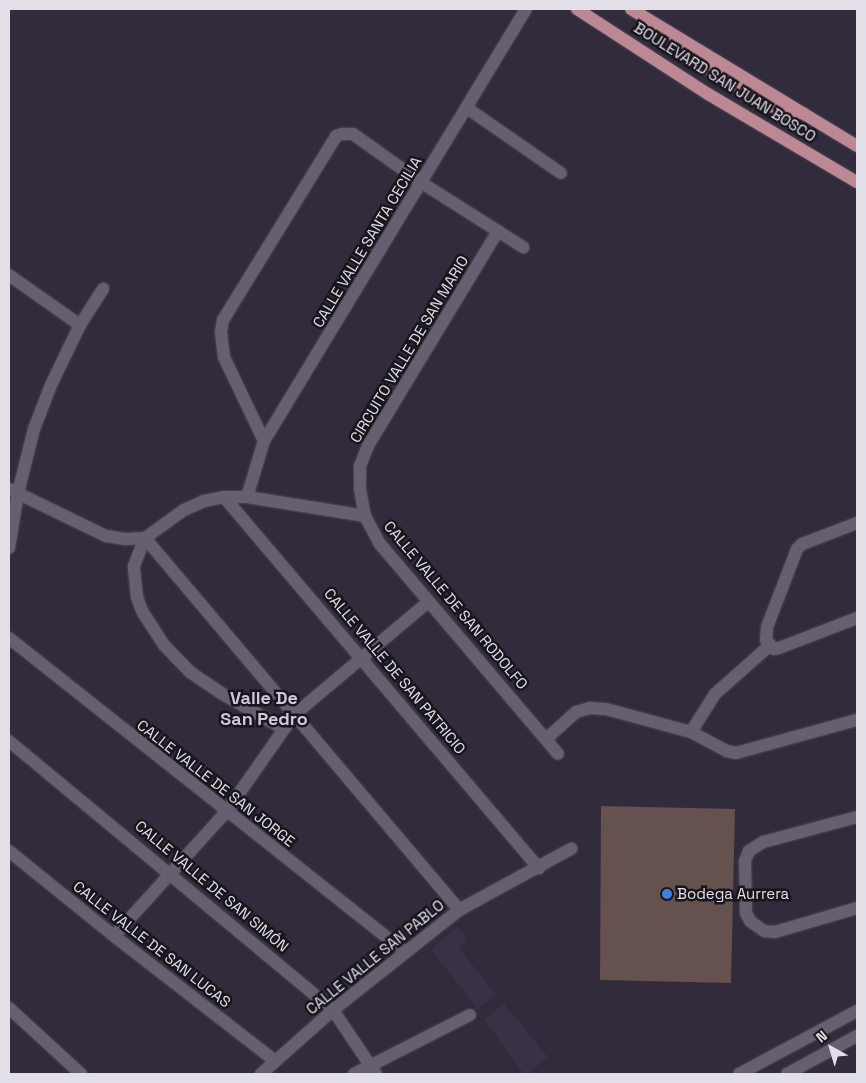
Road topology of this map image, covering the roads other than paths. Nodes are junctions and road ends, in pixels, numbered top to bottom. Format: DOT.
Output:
graph roads {
  1 [pos="526,9"];
  2 [pos="577,9"];
  3 [pos="631,9"];
  4 [pos="679,38"];
  5 [pos="719,75"];
  6 [pos="708,94"];
  7 [pos="467,108"];
  8 [pos="803,113"];
  9 [pos="857,146"];
  10 [pos="561,173"];
  11 [pos="857,182"];
  12 [pos="422,183"];
  13 [pos="498,231"];
  14 [pos="523,247"];
  15 [pos="9,275"];
  16 [pos="103,289"];
  17 [pos="80,325"];
  18 [pos="264,440"];
  19 [pos="13,491"];
  20 [pos="224,497"];
  21 [pos="248,497"];
  22 [pos="365,516"];
  23 [pos="857,523"];
  24 [pos="145,538"];
  25 [pos="9,548"];
  26 [pos="428,602"];
  27 [pos="857,618"];
  28 [pos="9,638"];
  29 [pos="769,646"];
  30 [pos="362,657"];
  31 [pos="294,715"];
  32 [pos="857,720"];
  33 [pos="284,729"];
  34 [pos="691,732"];
  35 [pos="546,739"];
  36 [pos="9,740"];
  37 [pos="558,754"];
  38 [pos="226,812"];
  39 [pos="857,817"];
  40 [pos="571,848"];
  41 [pos="9,851"];
  42 [pos="539,868"];
  43 [pos="170,872"];
  44 [pos="857,908"];
  45 [pos="459,910"];
  46 [pos="114,936"];
  47 [pos="404,952"];
  48 [pos="9,1008"];
  49 [pos="333,1010"];
  50 [pos="857,1010"];
  51 [pos="470,1015"];
  52 [pos="857,1036"];
  53 [pos="276,1061"];
  54 [pos="373,1071"];
  55 [pos="81,1074"];
  56 [pos="260,1074"];
  57 [pos="354,1074"];
  58 [pos="740,1074"];
  59 [pos="787,1074"];
  1 -- 7 [label="street, CALLE VALLE SANTA CECILIA"];
  2 -- 6 [label="main road, BOULEVARD SAN JUAN BOSCO"];
  3 -- 4 [label="main road, BOULEVARD SAN JUAN BOSCO"];
  4 -- 5 [label="main road"];
  4 -- 8 [label="main road, BOULEVARD SAN JUAN BOSCO"];
  5 -- 6 [label="main road"];
  5 -- 8 [label="main road"];
  6 -- 11 [label="main road, BOULEVARD SAN JUAN BOSCO"];
  7 -- 10 [label="street"];
  7 -- 12 [label="street, CALLE VALLE SANTA CECILIA"];
  8 -- 9 [label="main road, BOULEVARD SAN JUAN BOSCO"];
  12 -- 13 [label="street"];
  12 -- 18 [label="street, CALLE VALLE SANTA CECILIA"];
  12 -- 18 [label="street"];
  13 -- 14 [label="street"];
  13 -- 22 [label="street, CIRCUITO VALLE DE SAN MARIO"];
  15 -- 17 [label="street"];
  16 -- 17 [label="street"];
  17 -- 19 [label="street"];
  18 -- 21 [label="street, CALLE VALLE SANTA CECILIA"];
  19 -- 24 [label="street"];
  19 -- 25 [label="street"];
  20 -- 21 [label="street, CALLE VALLE DE SAN RODOLFO"];
  20 -- 24 [label="street, CALLE VALLE DE SAN RODOLFO"];
  20 -- 30 [label="street, CALLE VALLE DE SAN PATRICIO"];
  21 -- 22 [label="street, CALLE VALLE DE SAN RODOLFO"];
  22 -- 26 [label="street, CALLE VALLE DE SAN RODOLFO"];
  23 -- 29 [label="street"];
  24 -- 31 [label="street"];
  24 -- 33 [label="street"];
  26 -- 30 [label="street"];
  26 -- 35 [label="street, CALLE VALLE DE SAN RODOLFO"];
  27 -- 29 [label="street"];
  28 -- 38 [label="street, CALLE VALLE DE SAN JORGE"];
  29 -- 34 [label="street"];
  30 -- 31 [label="street"];
  30 -- 42 [label="street, CALLE VALLE DE SAN PATRICIO"];
  31 -- 33 [label="street"];
  31 -- 45 [label="street"];
  32 -- 34 [label="street"];
  33 -- 38 [label="street"];
  34 -- 35 [label="street"];
  35 -- 37 [label="street, CALLE VALLE DE SAN RODOLFO"];
  36 -- 43 [label="street, CALLE VALLE DE SAN SIMÓN"];
  38 -- 43 [label="street"];
  38 -- 47 [label="street, CALLE VALLE DE SAN JORGE"];
  39 -- 44 [label="street"];
  40 -- 42 [label="street, CALLE VALLE SAN PABLO"];
  41 -- 46 [label="street, CALLE VALLE DE SAN LUCAS"];
  42 -- 45 [label="street, CALLE VALLE SAN PABLO"];
  43 -- 46 [label="street"];
  43 -- 49 [label="street, CALLE VALLE DE SAN SIMÓN"];
  45 -- 47 [label="street, CALLE VALLE SAN PABLO"];
  46 -- 53 [label="street, CALLE VALLE DE SAN LUCAS"];
  47 -- 49 [label="street, CALLE VALLE SAN PABLO"];
  48 -- 55 [label="street"];
  49 -- 53 [label="street, CALLE VALLE SAN PABLO"];
  49 -- 54 [label="street, CALLE VALLE DE SAN SIMÓN"];
  50 -- 58 [label="street"];
  51 -- 54 [label="street"];
  52 -- 59 [label="street"];
  53 -- 56 [label="street, CALLE VALLE SAN PABLO"];
  54 -- 57 [label="street"];
}
